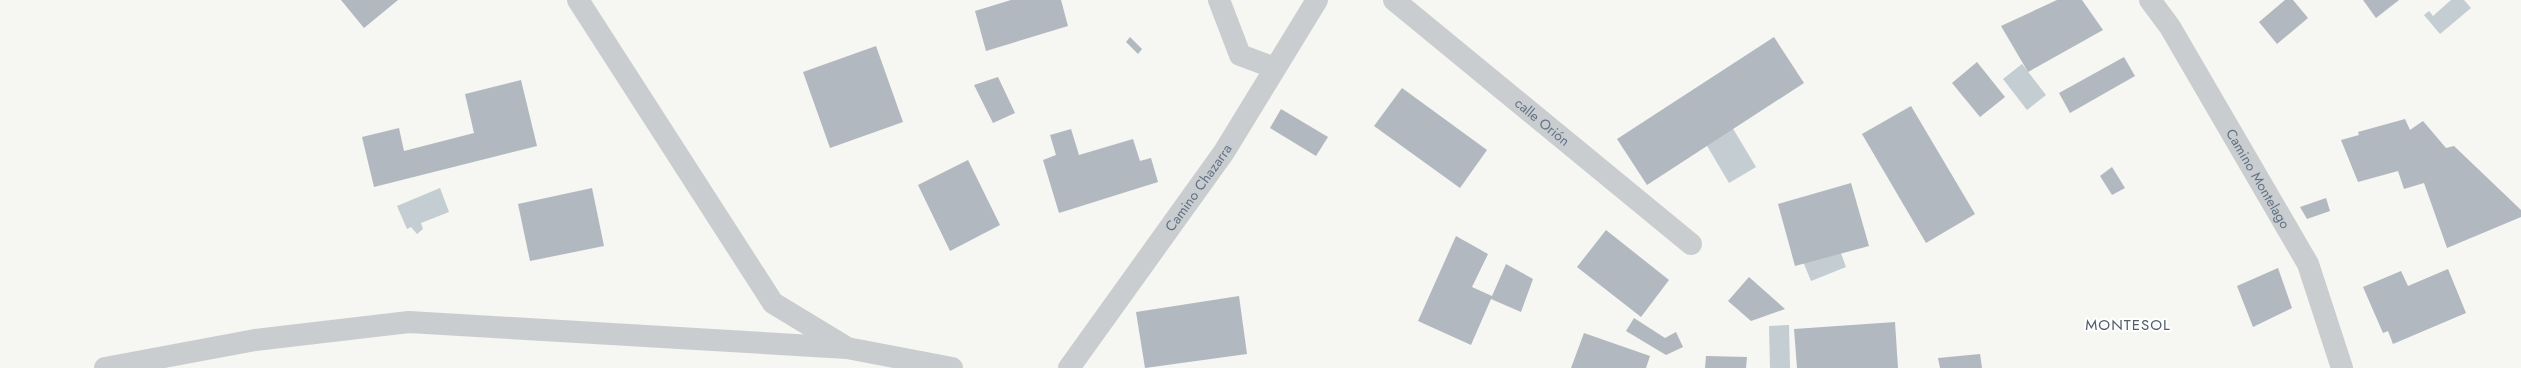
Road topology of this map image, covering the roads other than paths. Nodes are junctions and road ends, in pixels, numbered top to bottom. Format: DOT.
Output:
graph roads {
  1 [pos="578,0"];
  2 [pos="1219,0"];
  3 [pos="1317,0"];
  4 [pos="1394,0"];
  5 [pos="2150,0"];
  6 [pos="1275,68"];
  7 [pos="1691,244"];
  8 [pos="846,348"];
  9 [pos="105,368"];
  10 [pos="952,368"];
  11 [pos="1069,368"];
  12 [pos="2342,368"];
  1 -- 8 [label="street"];
  2 -- 6 [label="street"];
  3 -- 6 [label="street, Camino Chazarra"];
  4 -- 7 [label="street, calle Orión"];
  5 -- 12 [label="street, Camino Montelago"];
  6 -- 11 [label="street, Camino Chazarra"];
  8 -- 9 [label="street"];
  8 -- 10 [label="street"];
}
